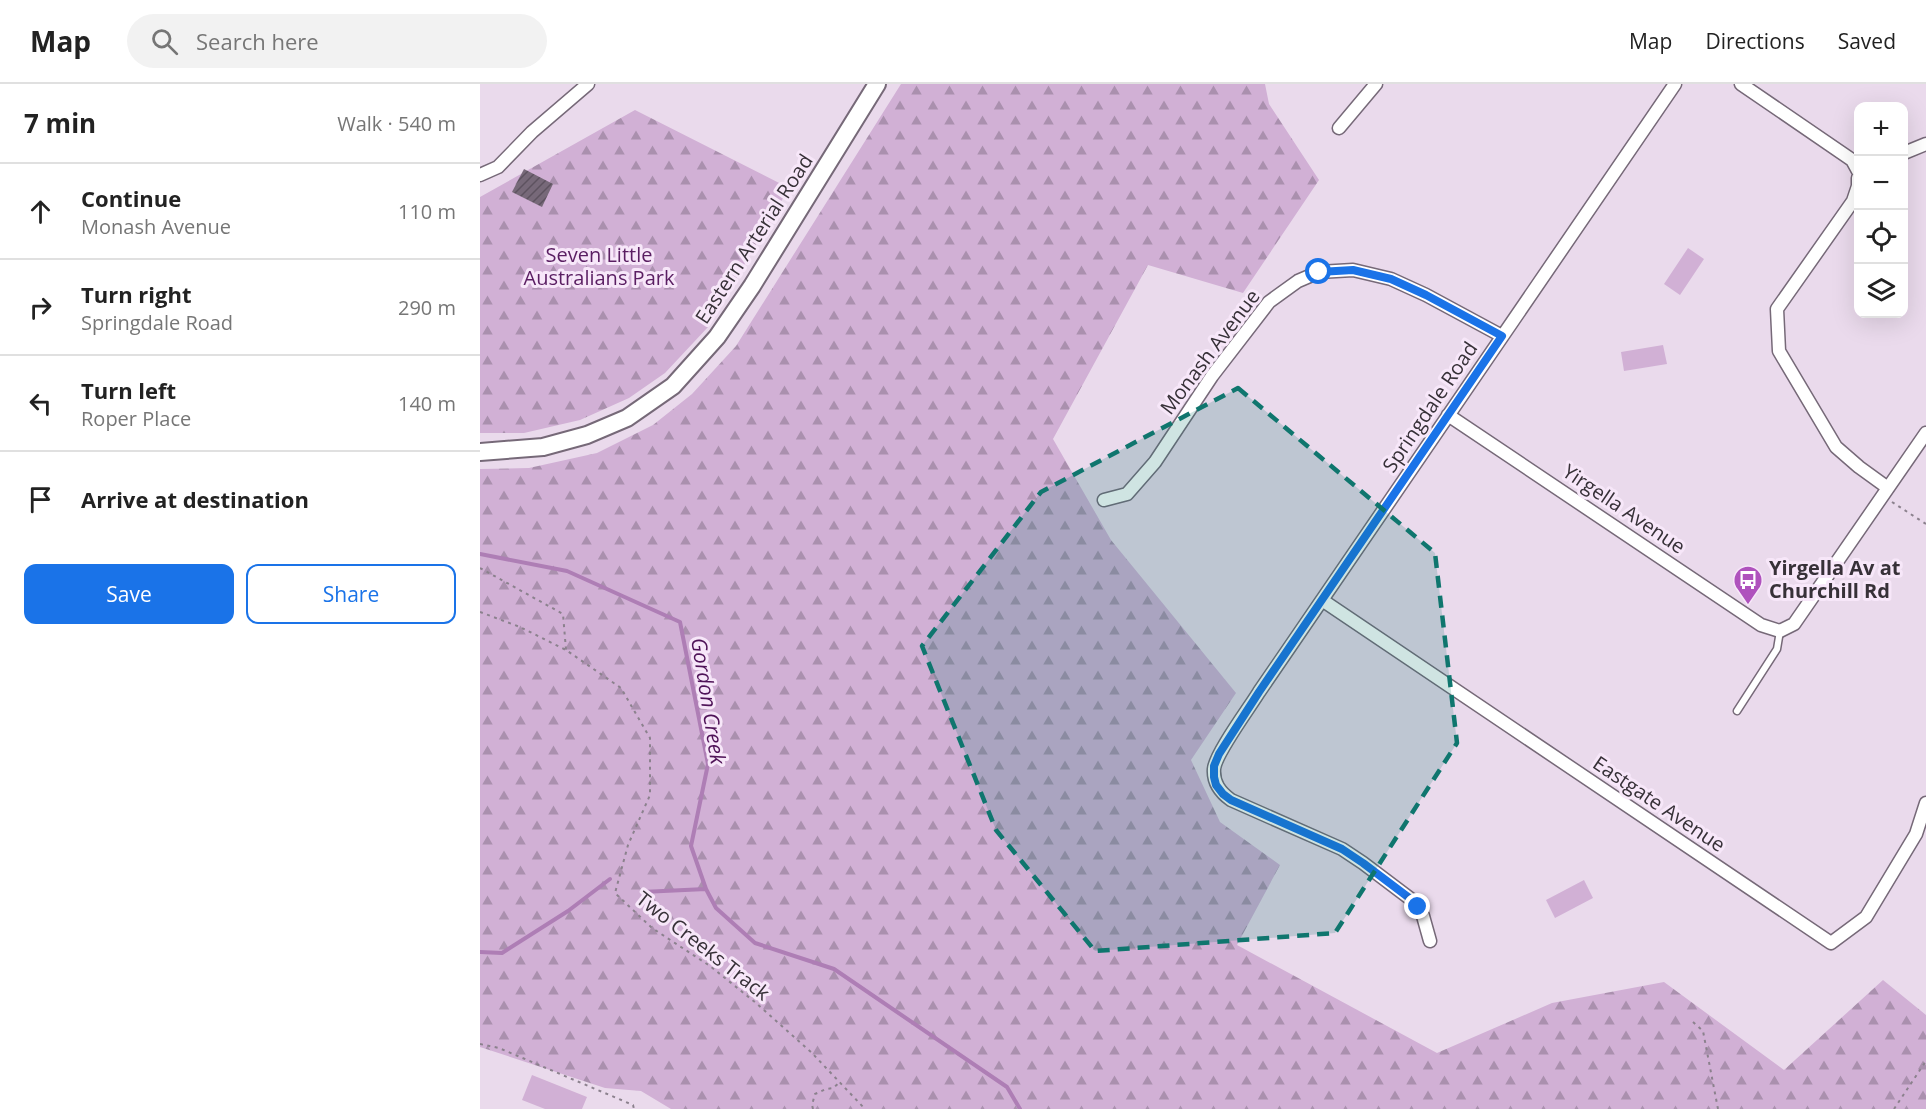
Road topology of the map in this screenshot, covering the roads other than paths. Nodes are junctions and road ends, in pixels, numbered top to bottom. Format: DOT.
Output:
graph roads {
  1 [pos="588,84"];
  2 [pos="876,84"];
  3 [pos="1377,84"];
  4 [pos="1675,84"];
  5 [pos="1741,84"];
  6 [pos="1340,128"];
  7 [pos="1926,144"];
  8 [pos="1908,151"];
  9 [pos="1854,164"];
  10 [pos="480,175"];
  11 [pos="1854,198"];
  12 [pos="1502,336"];
  13 [pos="1449,415"];
  14 [pos="1926,433"];
  15 [pos="480,452"];
  16 [pos="1885,491"];
  17 [pos="1104,500"];
  18 [pos="1322,600"];
  19 [pos="1780,631"];
  20 [pos="1737,711"];
  21 [pos="1926,804"];
  22 [pos="1430,941"];
  1 -- 10 [label="street"];
  2 -- 15 [label="main road, Eastern Arterial Road"];
  3 -- 6 [label="street"];
  4 -- 12 [label="street, Springdale Road"];
  5 -- 9 [label="street"];
  7 -- 8 [label="street"];
  11 -- 16 [label="street"];
  12 -- 13 [label="street, Springdale Road"];
  12 -- 17 [label="street, Monash Avenue"];
  13 -- 18 [label="street, Springdale Road"];
  13 -- 19 [label="street, Yirgella Avenue"];
  14 -- 16 [label="street"];
  16 -- 19 [label="street"];
  18 -- 21 [label="street, Eastgate Avenue"];
  18 -- 22 [label="street, Springdale Road"];
  19 -- 20 [label="lane"];
}
